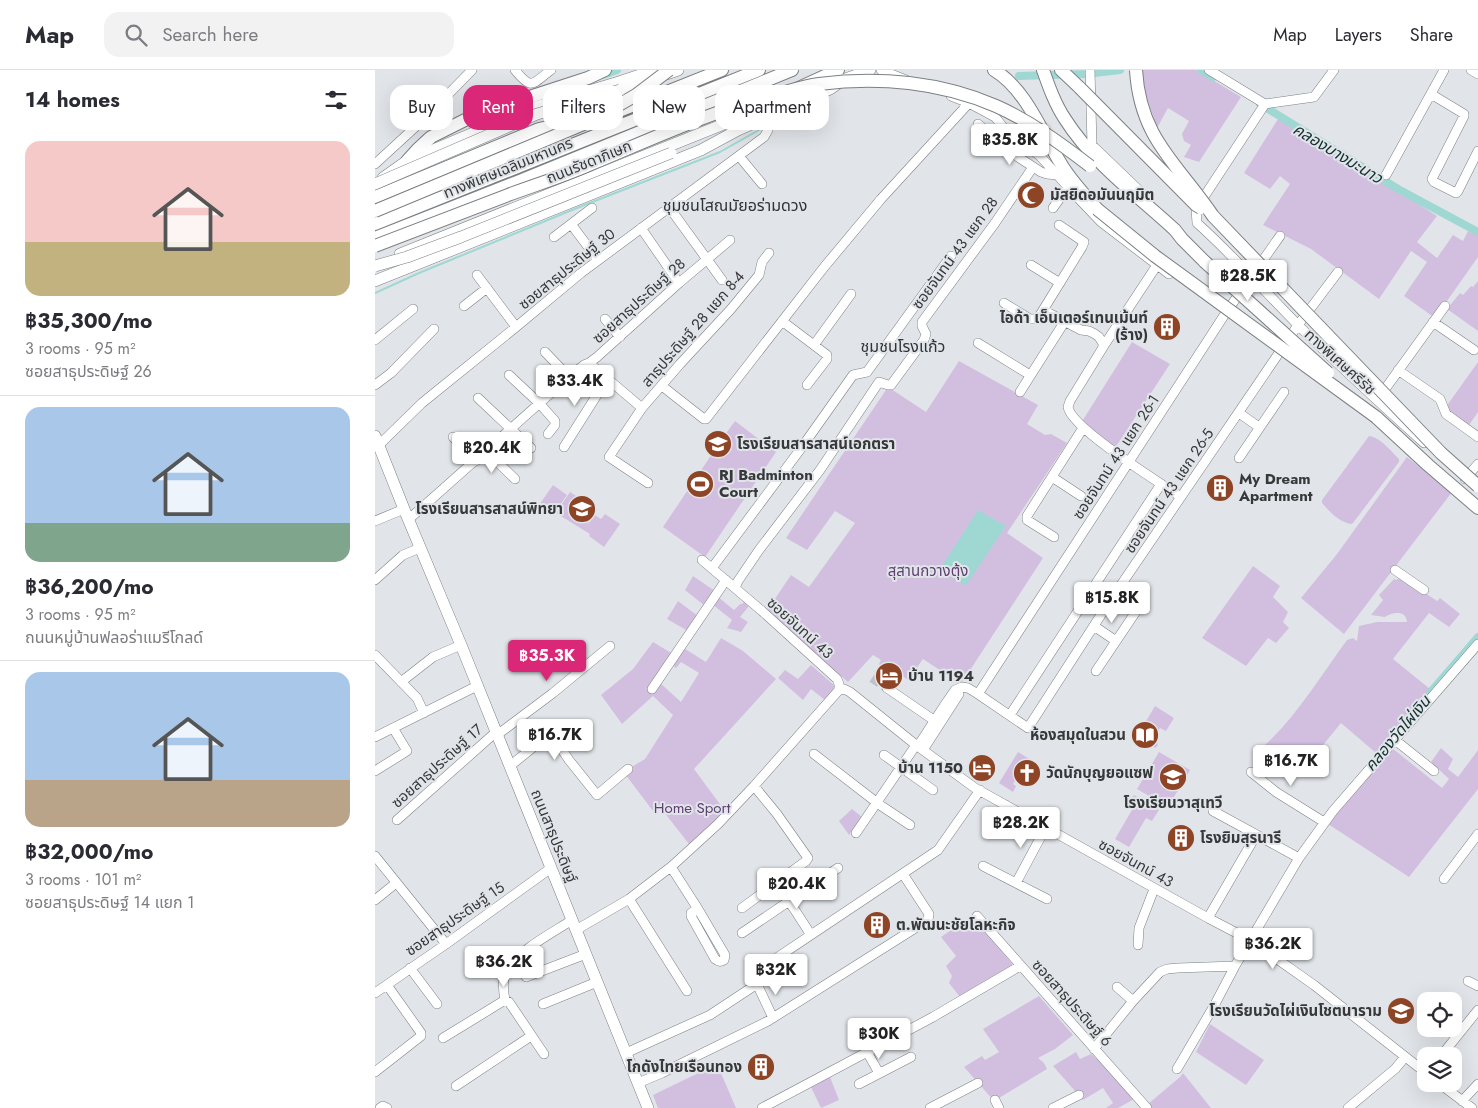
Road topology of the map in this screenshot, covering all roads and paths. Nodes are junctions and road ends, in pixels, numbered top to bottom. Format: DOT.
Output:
graph roads {
  1 [pos="472,70"];
  2 [pos="515,70"];
  3 [pos="551,70"];
  4 [pos="605,70"];
  5 [pos="655,70"];
  6 [pos="669,70"];
  7 [pos="678,70"];
  8 [pos="722,70"];
  9 [pos="759,70"];
  10 [pos="791,70"];
  11 [pos="870,70"];
  12 [pos="881,70"];
  13 [pos="994,70"];
  14 [pos="1043,70"];
  15 [pos="1061,70"];
  16 [pos="1137,70"];
  17 [pos="1209,70"];
  18 [pos="1334,70"];
  19 [pos="1444,70"];
  20 [pos="1471,70"];
  21 [pos="1090,74"];
  22 [pos="1478,74"];
  23 [pos="840,75"];
  24 [pos="810,85"];
  25 [pos="453,89"];
  26 [pos="829,89"];
  27 [pos="1431,94"];
  28 [pos="969,103"];
  29 [pos="1264,106"];
  30 [pos="978,124"];
  31 [pos="715,127"];
  32 [pos="412,130"];
  33 [pos="738,130"];
  34 [pos="768,130"];
  35 [pos="426,141"];
  36 [pos="1478,151"];
  37 [pos="739,156"];
  38 [pos="407,161"];
  39 [pos="375,164"];
  40 [pos="1033,167"];
  41 [pos="388,174"];
  42 [pos="1057,175"];
  43 [pos="1386,175"];
  44 [pos="375,180"];
  45 [pos="375,184"];
  46 [pos="762,184"];
  47 [pos="1068,187"];
  48 [pos="375,196"];
  49 [pos="669,207"];
  50 [pos="592,208"];
  51 [pos="1053,208"];
  52 [pos="375,211"];
  53 [pos="1213,216"];
  54 [pos="1169,218"];
  55 [pos="375,224"];
  56 [pos="571,224"];
  57 [pos="1059,226"];
  58 [pos="465,228"];
  59 [pos="641,228"];
  60 [pos="1280,236"];
  61 [pos="554,237"];
  62 [pos="375,238"];
  63 [pos="730,240"];
  64 [pos="1182,240"];
  65 [pos="375,246"];
  66 [pos="769,253"];
  67 [pos="951,256"];
  68 [pos="432,258"];
  69 [pos="598,260"];
  70 [pos="707,260"];
  71 [pos="1031,265"];
  72 [pos="1157,265"];
  73 [pos="375,266"];
  74 [pos="1338,272"];
  75 [pos="477,275"];
  76 [pos="1252,276"];
  77 [pos="721,280"];
  78 [pos="375,281"];
  79 [pos="679,283"];
  80 [pos="1060,283"];
  81 [pos="487,288"];
  82 [pos="851,294"];
  83 [pos="1004,303"];
  84 [pos="465,306"];
  85 [pos="1445,306"];
  86 [pos="413,309"];
  87 [pos="1043,310"];
  88 [pos="1225,314"];
  89 [pos="605,319"];
  90 [pos="782,321"];
  91 [pos="1065,321"];
  92 [pos="1433,322"];
  93 [pos="1298,325"];
  94 [pos="516,327"];
  95 [pos="434,329"];
  96 [pos="620,337"];
  97 [pos="375,340"];
  98 [pos="978,343"];
  99 [pos="1104,343"];
  100 [pos="814,345"];
  101 [pos="1474,350"];
  102 [pos="545,352"];
  103 [pos="1279,353"];
  104 [pos="589,363"];
  105 [pos="1398,370"];
  106 [pos="509,375"];
  107 [pos="1030,375"];
  108 [pos="569,378"];
  109 [pos="607,379"];
  110 [pos="375,385"];
  111 [pos="807,385"];
  112 [pos="662,386"];
  113 [pos="1020,392"];
  114 [pos="1284,392"];
  115 [pos="479,398"];
  116 [pos="1377,400"];
  117 [pos="539,404"];
  118 [pos="643,408"];
  119 [pos="1239,413"];
  120 [pos="1376,417"];
  121 [pos="1259,427"];
  122 [pos="1083,428"];
  123 [pos="510,429"];
  124 [pos="548,434"];
  125 [pos="453,437"];
  126 [pos="1478,437"];
  127 [pos="377,441"];
  128 [pos="564,447"];
  129 [pos="531,448"];
  130 [pos="487,452"];
  131 [pos="1239,458"];
  132 [pos="476,461"];
  133 [pos="1129,463"];
  134 [pos="1478,464"];
  135 [pos="1052,476"];
  136 [pos="515,479"];
  137 [pos="648,483"];
  138 [pos="1161,484"];
  139 [pos="1478,486"];
  140 [pos="1081,496"];
  141 [pos="1181,497"];
  142 [pos="403,508"];
  143 [pos="1478,508"];
  144 [pos="408,520"];
  145 [pos="375,521"];
  146 [pos="1054,537"];
  147 [pos="420,548"];
  148 [pos="702,560"];
  149 [pos="712,568"];
  150 [pos="1395,570"];
  151 [pos="375,580"];
  152 [pos="726,580"];
  153 [pos="735,588"];
  154 [pos="1424,590"];
  155 [pos="1137,610"];
  156 [pos="1094,626"];
  157 [pos="1117,641"];
  158 [pos="461,644"];
  159 [pos="1478,644"];
  160 [pos="610,646"];
  161 [pos="375,655"];
  162 [pos="1097,671"];
  163 [pos="401,682"];
  164 [pos="477,686"];
  165 [pos="887,688"];
  166 [pos="652,689"];
  167 [pos="839,690"];
  168 [pos="975,692"];
  169 [pos="424,713"];
  170 [pos="1010,715"];
  171 [pos="937,722"];
  172 [pos="587,724"];
  173 [pos="393,728"];
  174 [pos="496,733"];
  175 [pos="375,737"];
  176 [pos="1395,740"];
  177 [pos="559,746"];
  178 [pos="919,747"];
  179 [pos="814,754"];
  180 [pos="885,755"];
  181 [pos="510,766"];
  182 [pos="901,766"];
  183 [pos="628,769"];
  184 [pos="375,771"];
  185 [pos="1434,771"];
  186 [pos="1251,772"];
  187 [pos="754,786"];
  188 [pos="933,790"];
  189 [pos="979,790"];
  190 [pos="877,802"];
  191 [pos="1006,805"];
  192 [pos="1213,810"];
  193 [pos="397,820"];
  194 [pos="1323,821"];
  195 [pos="910,825"];
  196 [pos="1046,827"];
  197 [pos="856,833"];
  198 [pos="988,834"];
  199 [pos="1478,834"];
  200 [pos="1255,837"];
  201 [pos="375,856"];
  202 [pos="1299,858"];
  203 [pos="983,866"];
  204 [pos="671,867"];
  205 [pos="551,868"];
  206 [pos="838,868"];
  207 [pos="903,874"];
  208 [pos="1444,879"];
  209 [pos="395,883"];
  210 [pos="1016,883"];
  211 [pos="1154,889"];
  212 [pos="629,899"];
  213 [pos="1047,899"];
  214 [pos="375,900"];
  215 [pos="789,902"];
  216 [pos="698,908"];
  217 [pos="742,908"];
  218 [pos="977,916"];
  219 [pos="1208,918"];
  220 [pos="574,925"];
  221 [pos="742,933"];
  222 [pos="811,934"];
  223 [pos="1250,940"];
  224 [pos="446,944"];
  225 [pos="1137,945"];
  226 [pos="586,954"];
  227 [pos="1020,966"];
  228 [pos="1235,966"];
  229 [pos="410,968"];
  230 [pos="526,978"];
  231 [pos="1468,981"];
  232 [pos="597,982"];
  233 [pos="387,984"];
  234 [pos="757,984"];
  235 [pos="1478,986"];
  236 [pos="1117,987"];
  237 [pos="687,991"];
  238 [pos="375,993"];
  239 [pos="505,1000"];
  240 [pos="1133,1001"];
  241 [pos="437,1004"];
  242 [pos="543,1004"];
  243 [pos="1478,1010"];
  244 [pos="773,1018"];
  245 [pos="531,1036"];
  246 [pos="443,1038"];
  247 [pos="1448,1047"];
  248 [pos="1094,1049"];
  249 [pos="867,1052"];
  250 [pos="626,1053"];
  251 [pos="544,1054"];
  252 [pos="911,1057"];
  253 [pos="1405,1057"];
  254 [pos="1417,1066"];
  255 [pos="1177,1069"];
  256 [pos="375,1072"];
  257 [pos="879,1074"];
  258 [pos="638,1083"];
  259 [pos="978,1083"];
  260 [pos="859,1084"];
  261 [pos="1478,1084"];
  262 [pos="456,1086"];
  263 [pos="1450,1092"];
  264 [pos="1079,1095"];
  265 [pos="1462,1101"];
  266 [pos="380,1108"];
  267 [pos="387,1108"];
  268 [pos="648,1108"];
  269 [pos="762,1108"];
  270 [pos="930,1108"];
  271 [pos="1053,1108"];
  272 [pos="1147,1108"];
  273 [pos="1348,1108"];
  274 [pos="1472,1108"];
  1 -- 25 [label="street"];
  2 -- 3 [label="street"];
  4 -- 35 [label="highway"];
  5 -- 38 [label="main road"];
  6 -- 52 [label="highway, bridge"];
  7 -- 45 [label="main road, bridge"];
  8 -- 48 [label="highway"];
  9 -- 55 [label="highway, ทางพิเศษเฉลิมมหานคร"];
  10 -- 62 [label="highway, ทางพิเศษเฉลิมมหานคร"];
  11 -- 23 [label="main road, ถนนรัชดาภิเษก"];
  12 -- 28 [label="street"];
  13 -- 120 [label="highway, bridge"];
  14 -- 64 [label="highway"];
  15 -- 53 [label="highway, bridge"];
  16 -- 53 [label="highway, bridge"];
  17 -- 29 [label="street"];
  18 -- 29 [label="street"];
  19 -- 27 [label="street"];
  20 -- 22 [label="street"];
  21 -- 54 [label="street"];
  23 -- 24 [label="highway"];
  23 -- 26 [label="main road, ถนนรัชดาภิเษก"];
  27 -- 36 [label="street"];
  27 -- 43 [label="street"];
  28 -- 42 [label="street"];
  28 -- 90 [label="street"];
  29 -- 76 [label="street"];
  30 -- 40 [label="street"];
  31 -- 58 [label="main road, ถนนรัชดาภิเษก"];
  32 -- 35 [label="street"];
  32 -- 39 [label="street"];
  33 -- 68 [label="main road, ถนนรัชดาภิเษก"];
  33 -- 73 [label="main road, ถนนรัชดาภิเษก, bridge"];
  34 -- 37 [label="street, ซอยสาธุประดิษฐ์ 30"];
  35 -- 38 [label="highway"];
  37 -- 46 [label="street"];
  37 -- 49 [label="street, ซอยสาธุประดิษฐ์ 30"];
  38 -- 41 [label="main road"];
  40 -- 42 [label="street"];
  40 -- 153 [label="street, ซอยจันทน์ 43 แยก 28"];
  41 -- 44 [label="main road"];
  41 -- 45 [label="main road"];
  42 -- 47 [label="street"];
  47 -- 51 [label="street"];
  47 -- 72 [label="street"];
  49 -- 59 [label="street, ซอยสาธุประดิษฐ์ 30"];
  49 -- 70 [label="street"];
  50 -- 56 [label="street"];
  53 -- 139 [label="highway, ทางพิเศษศรีรัช, bridge"];
  56 -- 61 [label="street"];
  56 -- 69 [label="street"];
  57 -- 80 [label="street"];
  58 -- 68 [label="main road"];
  58 -- 73 [label="main road, ถนนรัชดาภิเษก"];
  59 -- 69 [label="street, ซอยสาธุประดิษฐ์ 30"];
  59 -- 79 [label="street"];
  60 -- 76 [label="street, ซอยจันทน์ 43 แยก 26-1"];
  63 -- 70 [label="street, ซอยสาธุประดิษฐ์ 28"];
  64 -- 65 [label="highway, bridge"];
  64 -- 120 [label="highway, ทางพิเศษศรีรัช, bridge"];
  66 -- 112 [label="street, สาธุประดิษฐ์ 28 แยก 8-4"];
  67 -- 149 [label="street"];
  68 -- 78 [label="main road, ถนนรัชดาภิเษก"];
  69 -- 94 [label="street, ซอยสาธุประดิษฐ์ 30"];
  70 -- 77 [label="street"];
  70 -- 79 [label="street, ซอยสาธุประดิษฐ์ 28"];
  71 -- 80 [label="street"];
  72 -- 88 [label="street"];
  72 -- 99 [label="street"];
  74 -- 93 [label="street, ซอยจันทน์ 43 แยก 26-5"];
  75 -- 81 [label="street"];
  76 -- 88 [label="street, ซอยจันทน์ 43 แยก 26-1"];
  76 -- 93 [label="street"];
  79 -- 96 [label="street, ซอยสาธุประดิษฐ์ 28"];
  80 -- 87 [label="street"];
  81 -- 84 [label="street"];
  81 -- 94 [label="street"];
  82 -- 100 [label="street"];
  83 -- 87 [label="street"];
  85 -- 92 [label="street"];
  86 -- 97 [label="street"];
  87 -- 91 [label="street"];
  88 -- 103 [label="street"];
  88 -- 133 [label="street, ซอยจันทน์ 43 แยก 26-1"];
  89 -- 96 [label="street"];
  90 -- 100 [label="street"];
  90 -- 112 [label="street"];
  91 -- 99 [label="street"];
  91 -- 107 [label="street"];
  92 -- 101 [label="street"];
  92 -- 105 [label="street"];
  93 -- 103 [label="street, ซอยจันทน์ 43 แยก 26-5"];
  93 -- 116 [label="street"];
  94 -- 127 [label="street, ซอยสาธุประดิษฐ์ 30"];
  95 -- 110 [label="street"];
  96 -- 104 [label="street, ซอยสาธุประดิษฐ์ 28"];
  98 -- 107 [label="street"];
  99 -- 122 [label="street"];
  100 -- 111 [label="street"];
  102 -- 108 [label="street"];
  103 -- 119 [label="street, ซอยจันทน์ 43 แยก 26-5"];
  104 -- 108 [label="street, ซอยสาธุประดิษฐ์ 28"];
  104 -- 109 [label="street"];
  105 -- 116 [label="street"];
  105 -- 126 [label="street"];
  106 -- 117 [label="street"];
  107 -- 113 [label="street"];
  108 -- 117 [label="street, ซอยสาธุประดิษฐ์ 28"];
  109 -- 118 [label="street"];
  109 -- 128 [label="street"];
  112 -- 118 [label="street, สาธุประดิษฐ์ 28 แยก 8-4"];
  114 -- 121 [label="street"];
  115 -- 123 [label="street"];
  116 -- 134 [label="street"];
  117 -- 123 [label="street, ซอยสาธุประดิษฐ์ 28"];
  117 -- 124 [label="street"];
  118 -- 137 [label="street, สาธุประดิษฐ์ 28 แยก 8-4"];
  119 -- 121 [label="street"];
  119 -- 141 [label="street, ซอยจันทน์ 43 แยก 26-5"];
  120 -- 143 [label="highway, ทางพิเศษศรีรัช"];
  121 -- 131 [label="street"];
  122 -- 133 [label="street"];
  122 -- 135 [label="street"];
  123 -- 129 [label="street"];
  123 -- 130 [label="street, ซอยสาธุประดิษฐ์ 28"];
  125 -- 132 [label="street"];
  127 -- 142 [label="main road, ถนนสาธุประดิษฐ์"];
  130 -- 132 [label="street, ซอยสาธุประดิษฐ์ 28"];
  130 -- 136 [label="street"];
  132 -- 144 [label="street, ซอยสาธุประดิษฐ์ 28"];
  133 -- 138 [label="street"];
  133 -- 168 [label="street, ซอยจันทน์ 43 แยก 26-1"];
  135 -- 140 [label="street"];
  135 -- 146 [label="street"];
  138 -- 141 [label="street"];
  138 -- 170 [label="street"];
  141 -- 156 [label="street, ซอยจันทน์ 43 แยก 26-5"];
  142 -- 144 [label="main road, ถนนสาธุประดิษฐ์"];
  142 -- 145 [label="street"];
  144 -- 147 [label="main road, ถนนสาธุประดิษฐ์"];
  147 -- 151 [label="street"];
  147 -- 158 [label="main road, ถนนสาธุประดิษฐ์"];
  148 -- 149 [label="street, ซอยจันทน์ 43"];
  149 -- 152 [label="street, ซอยจันทน์ 43"];
  150 -- 154 [label="street"];
  152 -- 153 [label="street, ซอยจันทน์ 43"];
  152 -- 166 [label="street"];
  153 -- 167 [label="street, ซอยจันทน์ 43"];
  155 -- 157 [label="street"];
  156 -- 157 [label="street"];
  156 -- 170 [label="street, ซอยจันทน์ 43 แยก 26-5"];
  157 -- 162 [label="street"];
  158 -- 163 [label="street"];
  158 -- 164 [label="main road, ถนนสาธุประดิษฐ์"];
  159 -- 176 [label="street"];
  160 -- 174 [label="street, ซอยสาธุประดิษฐ์ 17"];
  161 -- 163 [label="street"];
  163 -- 169 [label="street"];
  164 -- 169 [label="street"];
  164 -- 174 [label="main road, ถนนสาธุประดิษฐ์"];
  165 -- 171 [label="street"];
  167 -- 178 [label="street, ซอยจันทน์ 43"];
  167 -- 187 [label="street"];
  168 -- 170 [label="street"];
  168 -- 171 [label="street"];
  169 -- 173 [label="street"];
  171 -- 178 [label="street"];
  172 -- 177 [label="street"];
  173 -- 175 [label="street"];
  173 -- 184 [label="street"];
  174 -- 181 [label="main road, ถนนสาธุประดิษฐ์"];
  174 -- 193 [label="street, ซอยสาธุประดิษฐ์ 17"];
  176 -- 185 [label="street"];
  176 -- 194 [label="street"];
  177 -- 181 [label="street"];
  177 -- 183 [label="street"];
  178 -- 182 [label="street"];
  178 -- 189 [label="street, ซอยจันทน์ 43"];
  179 -- 190 [label="street"];
  180 -- 182 [label="street"];
  181 -- 205 [label="main road, ถนนสาธุประดิษฐ์"];
  182 -- 188 [label="street"];
  182 -- 190 [label="street"];
  186 -- 194 [label="street"];
  187 -- 204 [label="street"];
  187 -- 217 [label="street"];
  189 -- 191 [label="street, ซอยจันทน์ 43"];
  189 -- 207 [label="street"];
  190 -- 195 [label="street"];
  190 -- 197 [label="street"];
  191 -- 196 [label="street, ซอยจันทน์ 43"];
  191 -- 198 [label="street"];
  192 -- 202 [label="street"];
  194 -- 202 [label="street"];
  196 -- 210 [label="street"];
  196 -- 211 [label="street, ซอยจันทน์ 43"];
  199 -- 208 [label="street"];
  200 -- 219 [label="street"];
  201 -- 209 [label="street"];
  202 -- 223 [label="street"];
  203 -- 210 [label="street"];
  204 -- 212 [label="street"];
  204 -- 216 [label="street"];
  205 -- 220 [label="main road, ถนนสาธุประดิษฐ์"];
  205 -- 224 [label="street, ซอยสาธุประดิษฐ์ 15"];
  206 -- 215 [label="street"];
  207 -- 222 [label="street"];
  207 -- 244 [label="street"];
  209 -- 214 [label="street"];
  209 -- 224 [label="street"];
  210 -- 213 [label="street"];
  211 -- 219 [label="street, ซอยจันทน์ 43"];
  211 -- 225 [label="street"];
  212 -- 220 [label="street"];
  212 -- 237 [label="street"];
  215 -- 221 [label="street"];
  215 -- 222 [label="street"];
  216 -- 216 [label="street"];
  218 -- 227 [label="street, ซอยสาธุประดิษฐ์ 6"];
  219 -- 223 [label="street, ซอยจันทน์ 43"];
  220 -- 226 [label="main road, ถนนสาธุประดิษฐ์"];
  220 -- 239 [label="street"];
  222 -- 234 [label="street"];
  223 -- 228 [label="street"];
  223 -- 253 [label="street, ซอยจันทน์ 43"];
  224 -- 229 [label="street, ซอยสาธุประดิษฐ์ 15"];
  226 -- 230 [label="street"];
  226 -- 232 [label="main road, ถนนสาธุประดิษฐ์"];
  227 -- 248 [label="street, ซอยสาธุประดิษฐ์ 6"];
  227 -- 249 [label="street"];
  228 -- 240 [label="street"];
  228 -- 255 [label="street"];
  229 -- 233 [label="street, ซอยสาธุประดิษฐ์ 15"];
  229 -- 241 [label="street"];
  231 -- 235 [label="street"];
  232 -- 242 [label="street"];
  232 -- 250 [label="main road, ถนนสาธุประดิษฐ์"];
  233 -- 238 [label="street, ซอยสาธุประดิษฐ์ 15"];
  233 -- 256 [label="street"];
  234 -- 244 [label="street"];
  234 -- 250 [label="street"];
  236 -- 240 [label="street"];
  239 -- 245 [label="street"];
  239 -- 246 [label="street"];
  240 -- 248 [label="street"];
  243 -- 247 [label="street"];
  244 -- 258 [label="street"];
  245 -- 251 [label="street"];
  245 -- 262 [label="street"];
  248 -- 272 [label="street, ซอยสาธุประดิษฐ์ 6"];
  249 -- 257 [label="street"];
  249 -- 269 [label="street"];
  250 -- 258 [label="main road, ถนนสาธุประดิษฐ์"];
  252 -- 257 [label="street"];
  253 -- 254 [label="street, ซอยจันทน์ 43"];
  253 -- 273 [label="street"];
  257 -- 260 [label="street"];
  258 -- 268 [label="main road, ถนนสาธุประดิษฐ์"];
  259 -- 270 [label="street"];
  261 -- 265 [label="street"];
  263 -- 265 [label="street"];
  264 -- 271 [label="street"];
  265 -- 274 [label="street"];
  266 -- 267 [label="street"];
}
